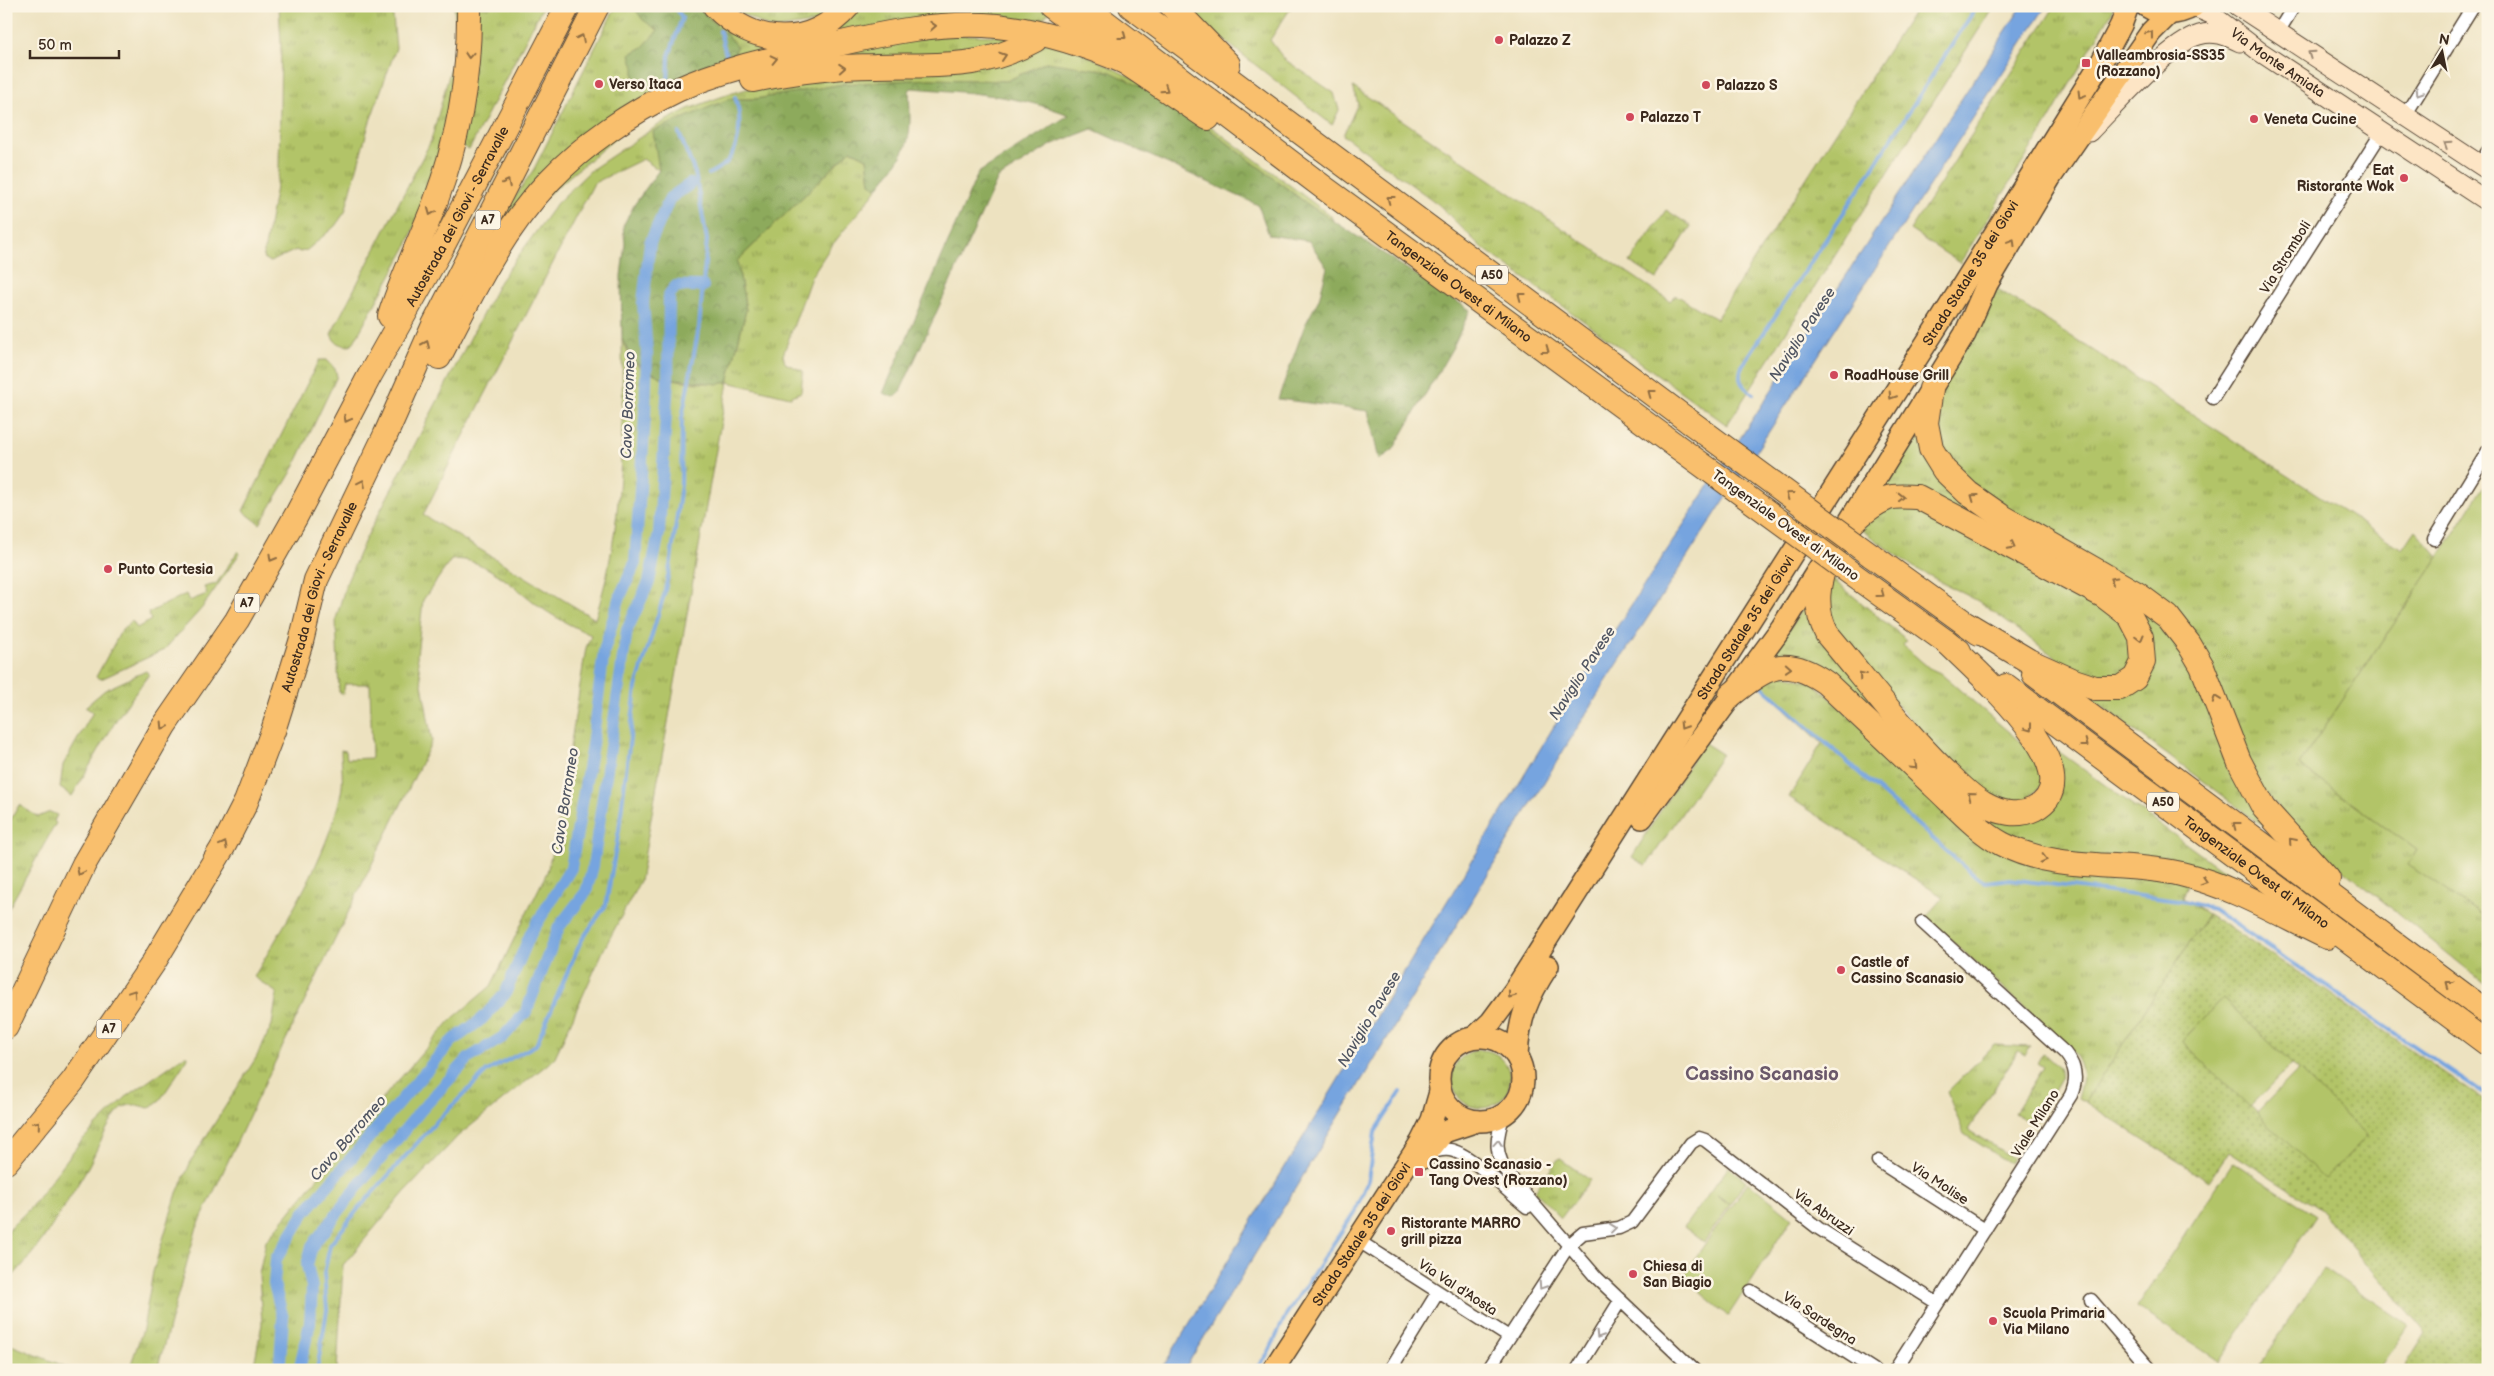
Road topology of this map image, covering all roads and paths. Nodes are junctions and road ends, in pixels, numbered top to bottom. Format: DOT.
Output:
graph roads {
  1 [pos="469,6"];
  2 [pos="552,6"];
  3 [pos="568,6"];
  4 [pos="597,6"];
  5 [pos="715,6"];
  6 [pos="848,6"];
  7 [pos="1051,6"];
  8 [pos="1084,6"];
  9 [pos="1131,6"];
  10 [pos="1153,6"];
  11 [pos="1172,6"];
  12 [pos="2128,6"];
  13 [pos="2146,6"];
  14 [pos="2238,6"];
  15 [pos="2294,6"];
  16 [pos="2473,6"];
  17 [pos="2194,7"];
  18 [pos="2169,14"];
  19 [pos="2278,32"];
  20 [pos="1035,40"];
  21 [pos="2259,51"];
  22 [pos="1225,61"];
  23 [pos="1125,62"];
  24 [pos="2404,116"];
  25 [pos="1294,128"];
  26 [pos="2382,132"];
  27 [pos="2062,159"];
  28 [pos="2485,162"];
  29 [pos="1323,187"];
  30 [pos="2488,202"];
  31 [pos="442,247"];
  32 [pos="1987,284"];
  33 [pos="439,357"];
  34 [pos="370,376"];
  35 [pos="1931,389"];
  36 [pos="2213,398"];
  37 [pos="385,436"];
  38 [pos="2488,451"];
  39 [pos="2434,540"];
  40 [pos="1835,543"];
  41 [pos="1967,624"];
  42 [pos="1947,642"];
  43 [pos="1731,695"];
  44 [pos="1642,818"];
  45 [pos="1922,922"];
  46 [pos="2374,927"];
  47 [pos="2380,963"];
  48 [pos="2488,1013"];
  49 [pos="6,1027"];
  50 [pos="1476,1036"];
  51 [pos="2488,1044"];
  52 [pos="1517,1056"];
  53 [pos="1440,1092"];
  54 [pos="1504,1114"];
  55 [pos="1477,1121"];
  56 [pos="1420,1161"];
  57 [pos="1878,1161"];
  58 [pos="6,1162"];
  59 [pos="1551,1226"];
  60 [pos="1985,1230"];
  61 [pos="1366,1245"];
  62 [pos="1569,1245"];
  63 [pos="1751,1291"];
  64 [pos="1438,1292"];
  65 [pos="2091,1300"];
  66 [pos="1620,1301"];
  67 [pos="1937,1303"];
  68 [pos="1509,1337"];
  69 [pos="1682,1365"];
  70 [pos="1273,1370"];
  71 [pos="1286,1370"];
  72 [pos="1390,1370"];
  73 [pos="1488,1370"];
  74 [pos="1577,1370"];
  75 [pos="1694,1370"];
  76 [pos="1874,1370"];
  77 [pos="1895,1370"];
  78 [pos="2151,1370"];
  1 -- 34 [label="highway, one-way"];
  2 -- 31 [label="highway, A7"];
  3 -- 31 [label="highway, Autostrada dei Giovi - Serravalle / A7"];
  37 -- 4 [label="highway, Autostrada dei Giovi - Serravalle / A7, one-way"];
  5 -- 6 [label="highway"];
  7 -- 23 [label="highway"];
  8 -- 29 [label="highway, Tangenziale Ovest di Milano / A50, one-way"];
  9 -- 25 [label="highway, Tangenziale Ovest di Milano / A50"];
  10 -- 22 [label="highway"];
  11 -- 22 [label="highway"];
  12 -- 50 [label="main road, Strada Statale 35 dei Giovi, one-way"];
  13 -- 18 [label="main road"];
  14 -- 19 [label="main road, Via Monte Amiata"];
  15 -- 19 [label="street"];
  16 -- 24 [label="street, one-way"];
  17 -- 18 [label="main road"];
  17 -- 21 [label="main road, Via Monte Amiata"];
  27 -- 18 [label="main road, one-way"];
  24 -- 19 [label="main road, Via Monte Amiata, one-way"];
  33 -- 20 [label="highway, one-way"];
  21 -- 26 [label="main road, Via Monte Amiata"];
  21 -- 27 [label="main road"];
  22 -- 25 [label="highway"];
  23 -- 29 [label="highway, one-way"];
  33 -- 23 [label="highway, one-way"];
  28 -- 24 [label="main road, Via Monte Amiata, one-way"];
  41 -- 25 [label="highway, Tangenziale Ovest di Milano / A50, one-way, bridge"];
  26 -- 30 [label="main road, Via Monte Amiata"];
  26 -- 36 [label="street, Via Stromboli"];
  32 -- 27 [label="main road, one-way"];
  29 -- 42 [label="highway, Tangenziale Ovest di Milano / A50, one-way, bridge"];
  31 -- 34 [label="highway, Autostrada dei Giovi - Serravalle / A7"];
  32 -- 35 [label="main road"];
  32 -- 44 [label="main road, Strada Statale 35 dei Giovi"];
  33 -- 37 [label="highway"];
  34 -- 49 [label="highway, Autostrada dei Giovi - Serravalle / A7, one-way"];
  35 -- 40 [label="main road"];
  46 -- 35 [label="highway, one-way"];
  58 -- 37 [label="highway, Autostrada dei Giovi - Serravalle / A7, one-way"];
  38 -- 39 [label="street"];
  40 -- 41 [label="highway, one-way"];
  42 -- 40 [label="highway, one-way"];
  40 -- 43 [label="main road"];
  46 -- 41 [label="highway, Tangenziale Ovest di Milano / A50, one-way"];
  42 -- 47 [label="highway, Tangenziale Ovest di Milano / A50, one-way"];
  43 -- 44 [label="main road"];
  43 -- 47 [label="highway, one-way"];
  44 -- 52 [label="main road, Strada Statale 35 dei Giovi"];
  45 -- 60 [label="street, Viale Milano"];
  48 -- 46 [label="highway, Tangenziale Ovest di Milano / A50, one-way"];
  47 -- 51 [label="highway, Tangenziale Ovest di Milano / A50"];
  50 -- 52 [label="main road"];
  50 -- 53 [label="main road"];
  52 -- 54 [label="main road"];
  53 -- 55 [label="main road"];
  53 -- 70 [label="main road, Strada Statale 35 dei Giovi"];
  54 -- 55 [label="main road"];
  59 -- 54 [label="street, one-way"];
  55 -- 56 [label="main road, Strada Statale 35 dei Giovi"];
  56 -- 59 [label="street"];
  56 -- 61 [label="main road, Strada Statale 35 dei Giovi"];
  57 -- 60 [label="street, Via Molise"];
  59 -- 62 [label="street"];
  60 -- 67 [label="street, Viale Milano"];
  61 -- 64 [label="street, Via Val d'Aosta"];
  61 -- 71 [label="main road, Strada Statale 35 dei Giovi"];
  62 -- 66 [label="street"];
  62 -- 67 [label="street, Via Abruzzi, one-way"];
  62 -- 68 [label="street, one-way"];
  63 -- 76 [label="street, Via Sardegna"];
  64 -- 68 [label="street, Via Val d'Aosta"];
  64 -- 72 [label="street"];
  65 -- 78 [label="street"];
  66 -- 69 [label="street"];
  66 -- 74 [label="street, one-way"];
  67 -- 77 [label="street, Viale Milano"];
  68 -- 73 [label="street"];
  69 -- 75 [label="street"];
}
